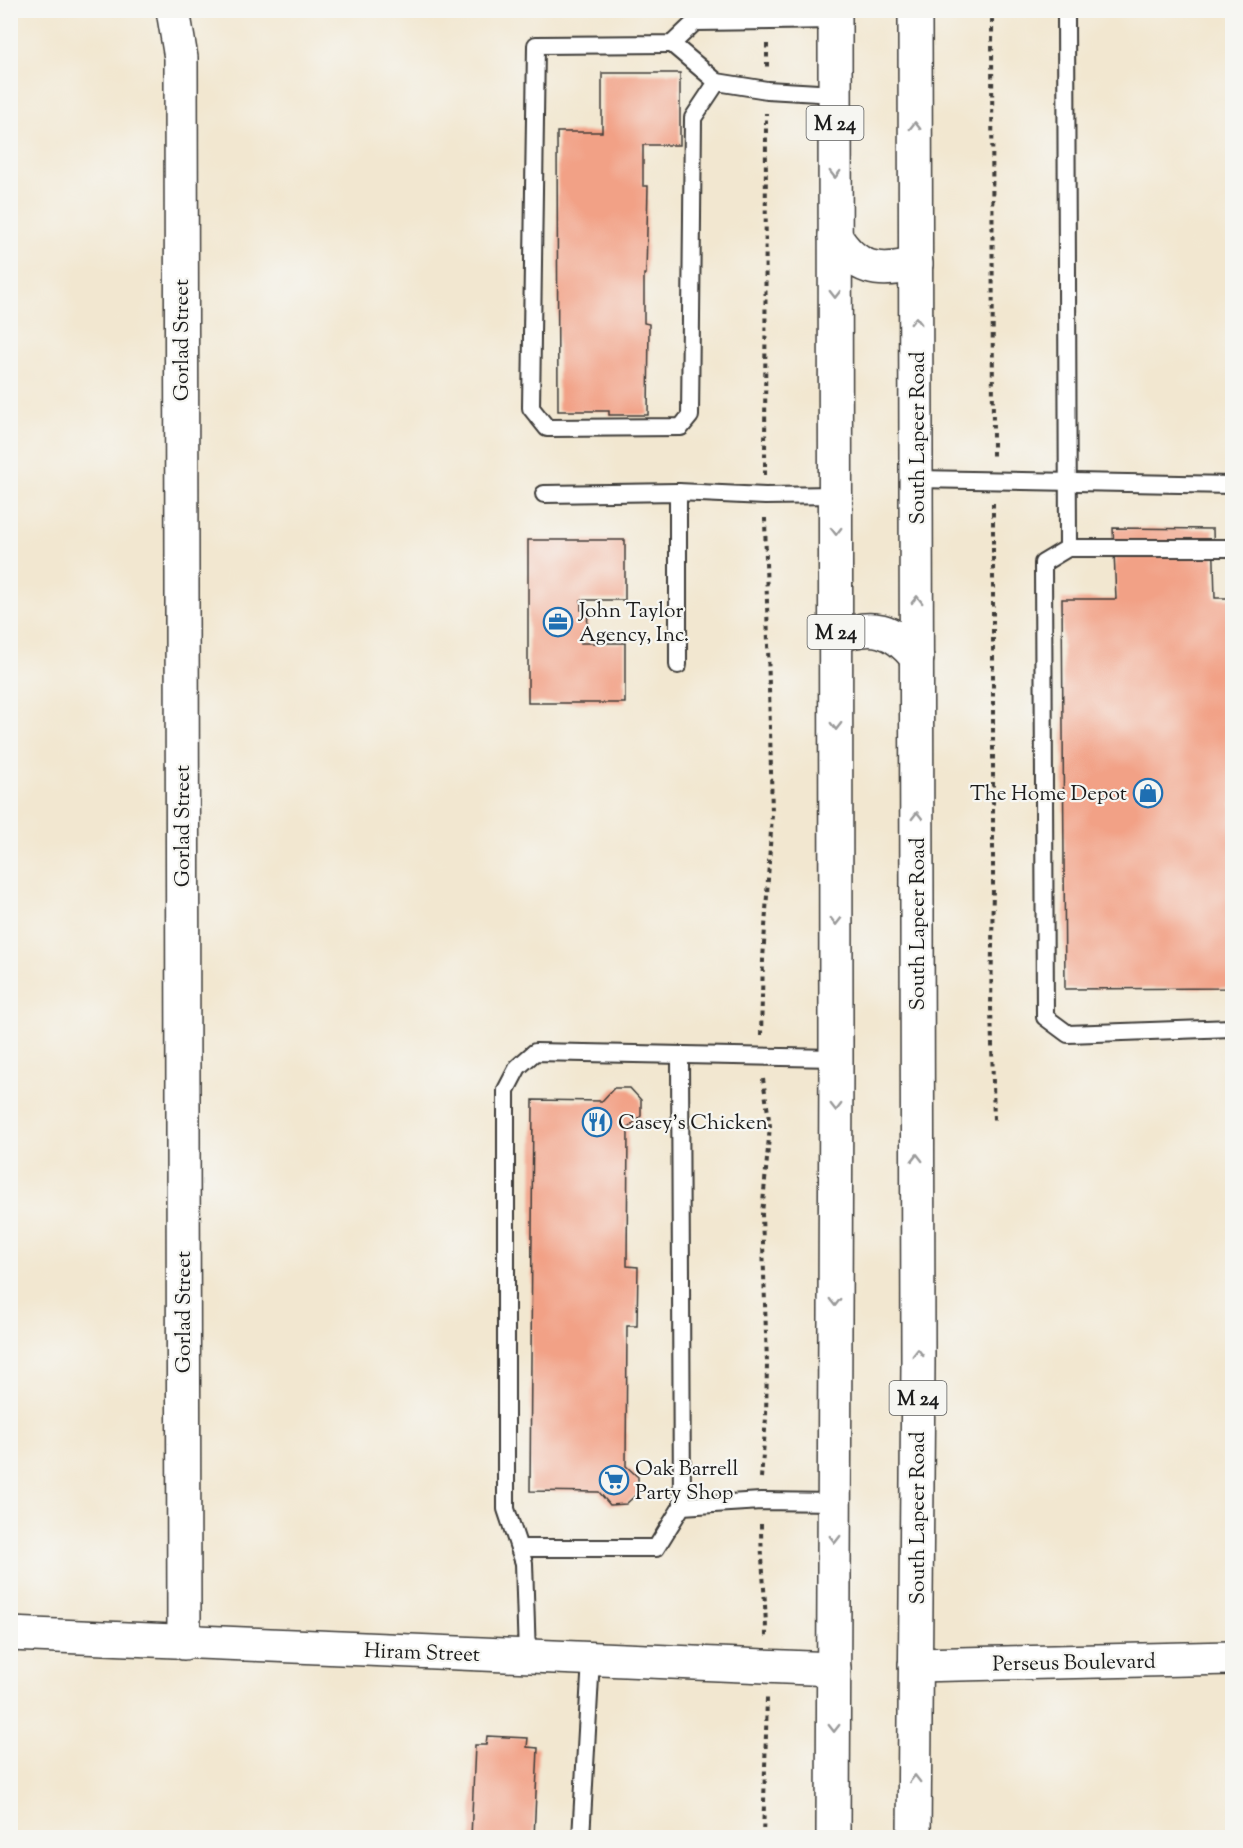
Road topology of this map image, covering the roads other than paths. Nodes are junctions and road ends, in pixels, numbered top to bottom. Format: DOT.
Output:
graph roads {
  1 [pos="173,10"];
  2 [pos="915,10"];
  3 [pos="1066,10"];
  4 [pos="835,15"];
  5 [pos="672,44"];
  6 [pos="717,82"];
  7 [pos="835,94"];
  8 [pos="835,236"];
  9 [pos="916,264"];
  10 [pos="917,479"];
  11 [pos="1068,481"];
  12 [pos="1233,485"];
  13 [pos="678,492"];
  14 [pos="544,494"];
  15 [pos="836,495"];
  16 [pos="1068,548"];
  17 [pos="1233,548"];
  18 [pos="836,637"];
  19 [pos="917,658"];
  20 [pos="678,665"];
  21 [pos="1233,1028"];
  22 [pos="680,1055"];
  23 [pos="836,1058"];
  24 [pos="835,1502"];
  25 [pos="682,1506"];
  26 [pos="519,1548"];
  27 [pos="10,1634"];
  28 [pos="184,1643"];
  29 [pos="527,1656"];
  30 [pos="1233,1658"];
  31 [pos="591,1659"];
  32 [pos="915,1665"];
  33 [pos="834,1669"];
  34 [pos="580,1838"];
  35 [pos="833,1838"];
  36 [pos="914,1838"];
  1 -- 28 [label="main road, Gorlad Street"];
  9 -- 2 [label="main road, South Lapeer Road / M 24, one-way"];
  3 -- 11 [label="lane"];
  4 -- 5 [label="lane"];
  4 -- 7 [label="main road, M 24"];
  5 -- 6 [label="lane"];
  5 -- 6 [label="lane"];
  6 -- 7 [label="lane"];
  7 -- 8 [label="main road, M 24, one-way"];
  8 -- 9 [label="main road"];
  8 -- 15 [label="main road, M 24, one-way"];
  10 -- 9 [label="main road, South Lapeer Road / M 24, one-way"];
  10 -- 11 [label="lane"];
  19 -- 10 [label="main road, South Lapeer Road / M 24, one-way"];
  11 -- 12 [label="lane"];
  11 -- 16 [label="lane"];
  13 -- 14 [label="lane"];
  13 -- 15 [label="lane"];
  13 -- 20 [label="lane"];
  15 -- 18 [label="main road, M 24, one-way"];
  16 -- 17 [label="lane"];
  16 -- 21 [label="lane"];
  18 -- 19 [label="main road"];
  18 -- 23 [label="main road, M 24, one-way"];
  32 -- 19 [label="main road, South Lapeer Road / M 24, one-way"];
  22 -- 23 [label="lane"];
  22 -- 25 [label="lane"];
  22 -- 26 [label="lane"];
  23 -- 24 [label="main road, M 24, one-way"];
  24 -- 25 [label="lane"];
  24 -- 33 [label="main road, M 24, one-way"];
  25 -- 26 [label="lane"];
  26 -- 29 [label="lane"];
  27 -- 28 [label="main road, Hiram Street"];
  28 -- 29 [label="main road, Hiram Street"];
  29 -- 31 [label="main road, Hiram Street"];
  30 -- 32 [label="main road, Perseus Boulevard"];
  31 -- 33 [label="main road, Hiram Street"];
  31 -- 34 [label="lane"];
  36 -- 32 [label="main road, South Lapeer Road / M 24, one-way"];
  33 -- 35 [label="main road, M 24, one-way"];
}
